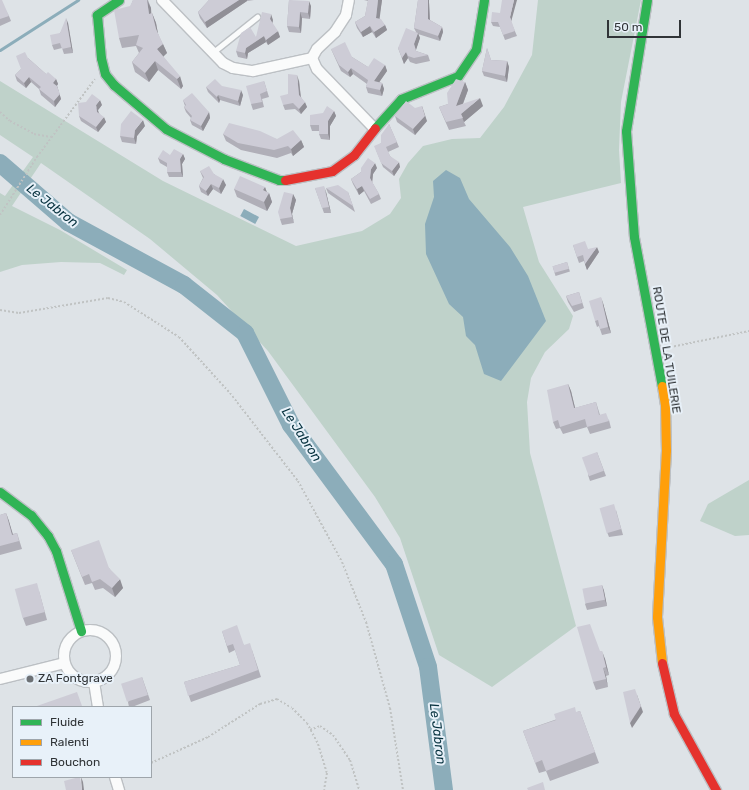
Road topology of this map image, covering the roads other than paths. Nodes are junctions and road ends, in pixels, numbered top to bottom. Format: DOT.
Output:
graph roads {
  1 [pos="119,0"];
  2 [pos="162,0"];
  3 [pos="348,0"];
  4 [pos="484,0"];
  5 [pos="647,0"];
  6 [pos="256,17"];
  7 [pos="212,53"];
  8 [pos="312,58"];
  9 [pos="374,128"];
  10 [pos="0,492"];
  11 [pos="82,631"];
  12 [pos="64,663"];
  13 [pos="0,679"];
  14 [pos="94,682"];
  15 [pos="98,706"];
  16 [pos="115,778"];
  17 [pos="119,790"];
  18 [pos="716,790"];
  1 -- 9 [label="main road"];
  2 -- 7 [label="street"];
  3 -- 8 [label="street"];
  4 -- 9 [label="main road"];
  5 -- 18 [label="main road, ROUTE DE LA TUILERIE"];
  6 -- 7 [label="lane"];
  7 -- 8 [label="street"];
  8 -- 9 [label="street"];
  10 -- 11 [label="main road"];
  11 -- 12 [label="street"];
  11 -- 14 [label="street"];
  12 -- 13 [label="street"];
  12 -- 14 [label="street"];
  14 -- 15 [label="street"];
  16 -- 17 [label="street"];
}
